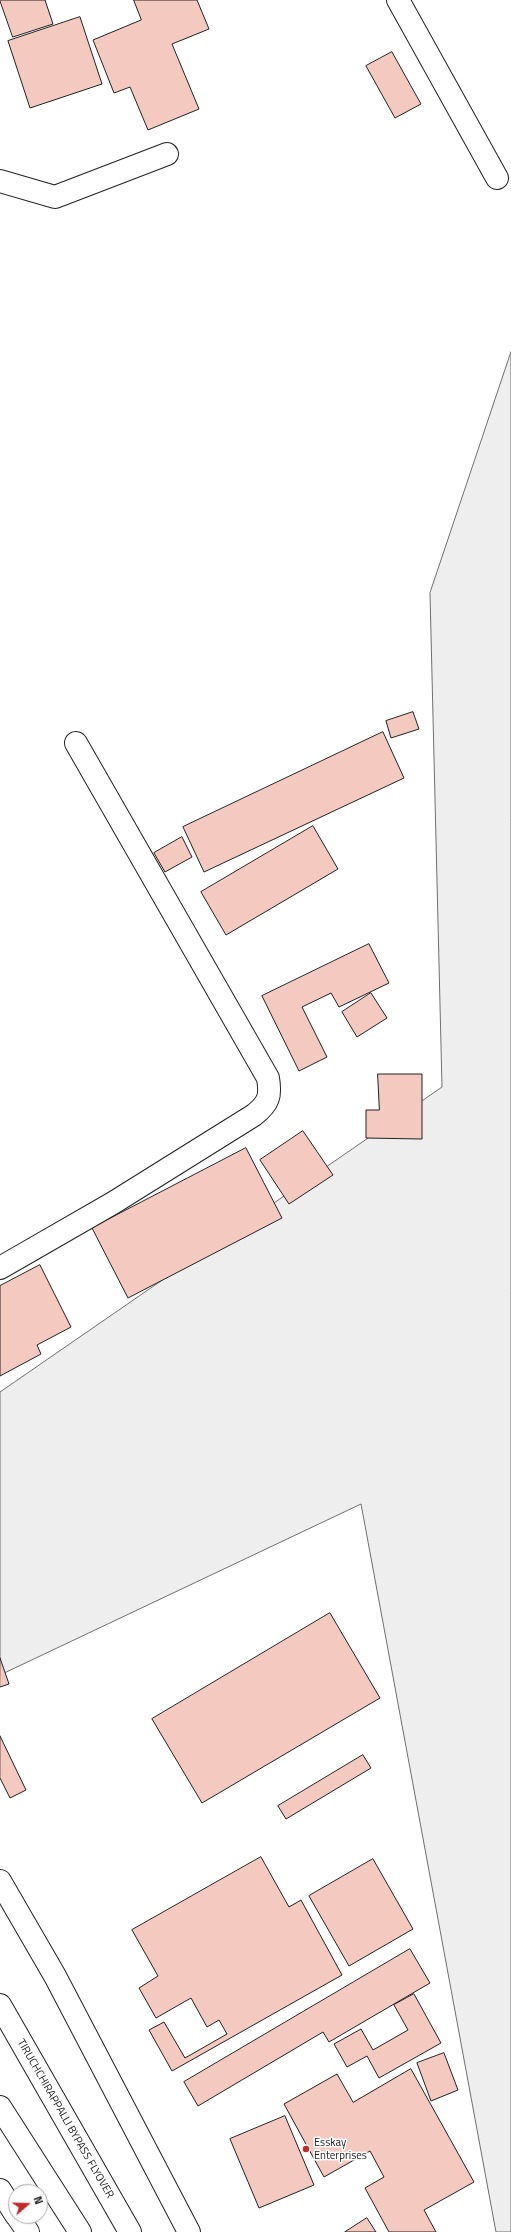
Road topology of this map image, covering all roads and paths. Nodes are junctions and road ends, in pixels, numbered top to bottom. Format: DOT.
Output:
graph roads {
  1 [pos="398,0"];
  2 [pos="167,154"];
  3 [pos="497,178"];
  4 [pos="0,181"];
  5 [pos="76,743"];
  6 [pos="0,1268"];
  7 [pos="0,1881"];
  8 [pos="0,2005"];
  9 [pos="0,2106"];
  10 [pos="0,2190"];
  11 [pos="8,2202"];
  12 [pos="80,2232"];
  13 [pos="130,2232"];
  14 [pos="189,2232"];
  1 -- 3 [label="main road"];
  2 -- 4 [label="main road"];
  5 -- 6 [label="main road"];
  7 -- 14 [label="main road"];
  8 -- 13 [label="main road, TIRUCHCHIRAPPALLI BYPASS FLYOVER"];
  9 -- 12 [label="main road"];
  10 -- 11 [label="main road"];
}
